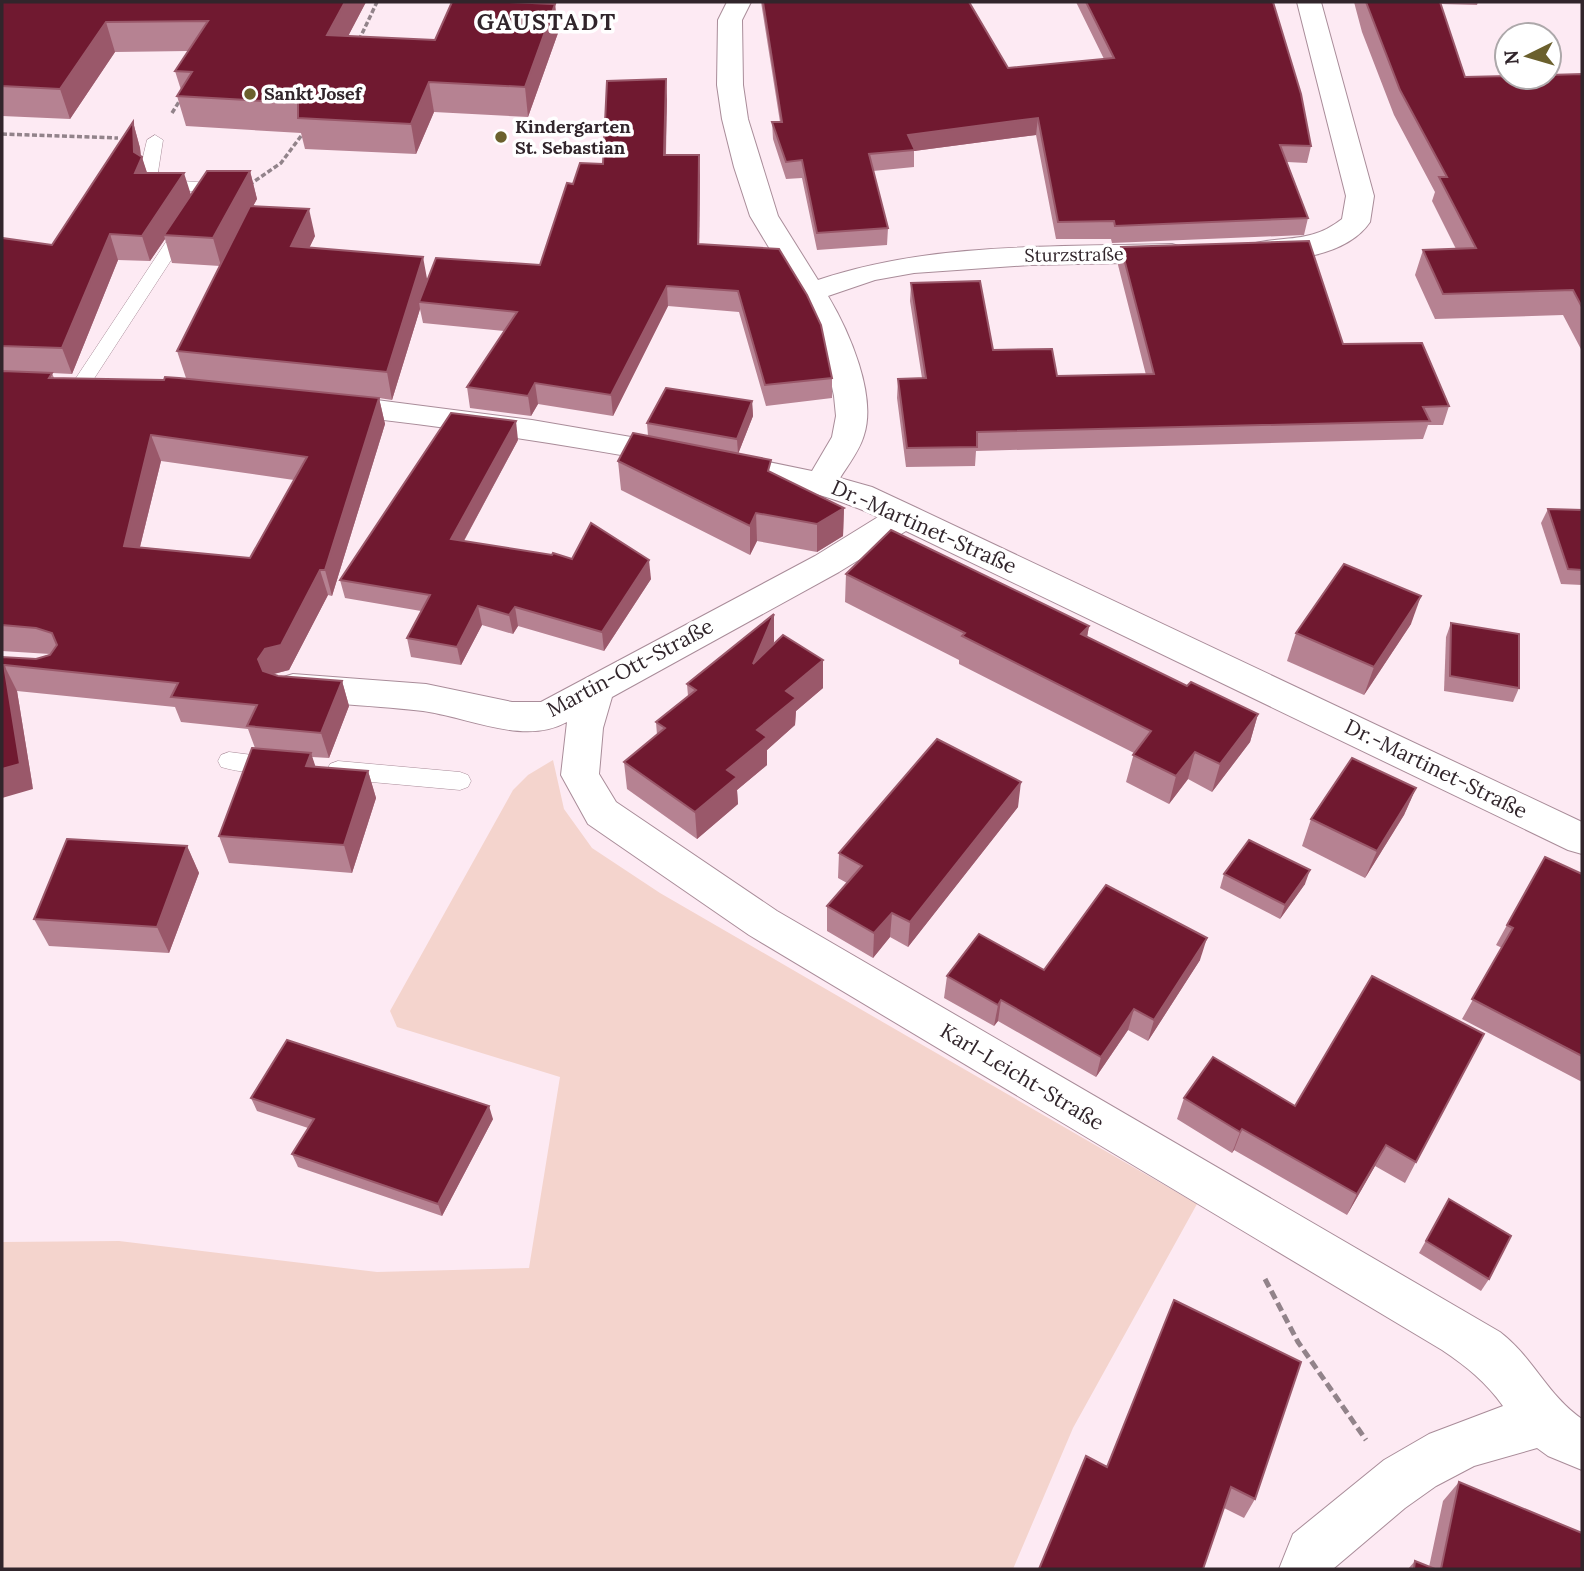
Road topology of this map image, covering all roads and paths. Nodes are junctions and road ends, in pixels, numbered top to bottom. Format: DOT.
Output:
graph roads {
  1 [pos="377,2"];
  2 [pos="738,2"];
  3 [pos="1309,2"];
  4 [pos="355,48"];
  5 [pos="183,96"];
  6 [pos="305,130"];
  7 [pos="2,134"];
  8 [pos="155,140"];
  9 [pos="210,188"];
  10 [pos="1236,251"];
  11 [pos="1196,253"];
  12 [pos="812,292"];
  13 [pos="66,386"];
  14 [pos="120,388"];
  15 [pos="307,402"];
  16 [pos="821,482"];
  17 [pos="905,516"];
  18 [pos="287,686"];
  19 [pos="596,688"];
  20 [pos="229,761"];
  21 [pos="460,780"];
  22 [pos="1582,839"];
  23 [pos="1265,1277"];
  24 [pos="1562,1434"];
  25 [pos="1398,1483"];
  26 [pos="1305,1569"];
  1 -- 4 [label="path"];
  2 -- 12 [label="street"];
  3 -- 10 [label="street"];
  5 -- 8 [label="path"];
  6 -- 9 [label="path"];
  7 -- 8 [label="path"];
  8 -- 9 [label="lane"];
  9 -- 13 [label="lane"];
  11 -- 12 [label="street, Sturzstraße"];
  12 -- 16 [label="street"];
  13 -- 14 [label="street"];
  15 -- 16 [label="street, Dr.-Martinet-Straße"];
  16 -- 17 [label="street, Dr.-Martinet-Straße"];
  17 -- 19 [label="street, Martin-Ott-Straße"];
  17 -- 22 [label="street, Dr.-Martinet-Straße"];
  18 -- 19 [label="street, Martin-Ott-Straße"];
  19 -- 24 [label="street, Karl-Leicht-Straße"];
  20 -- 21 [label="lane"];
  23 -- 25 [label="path"];
  24 -- 25 [label="street, Karl-Leicht-Straße"];
  25 -- 26 [label="street, Karl-Leicht-Straße"];
}
